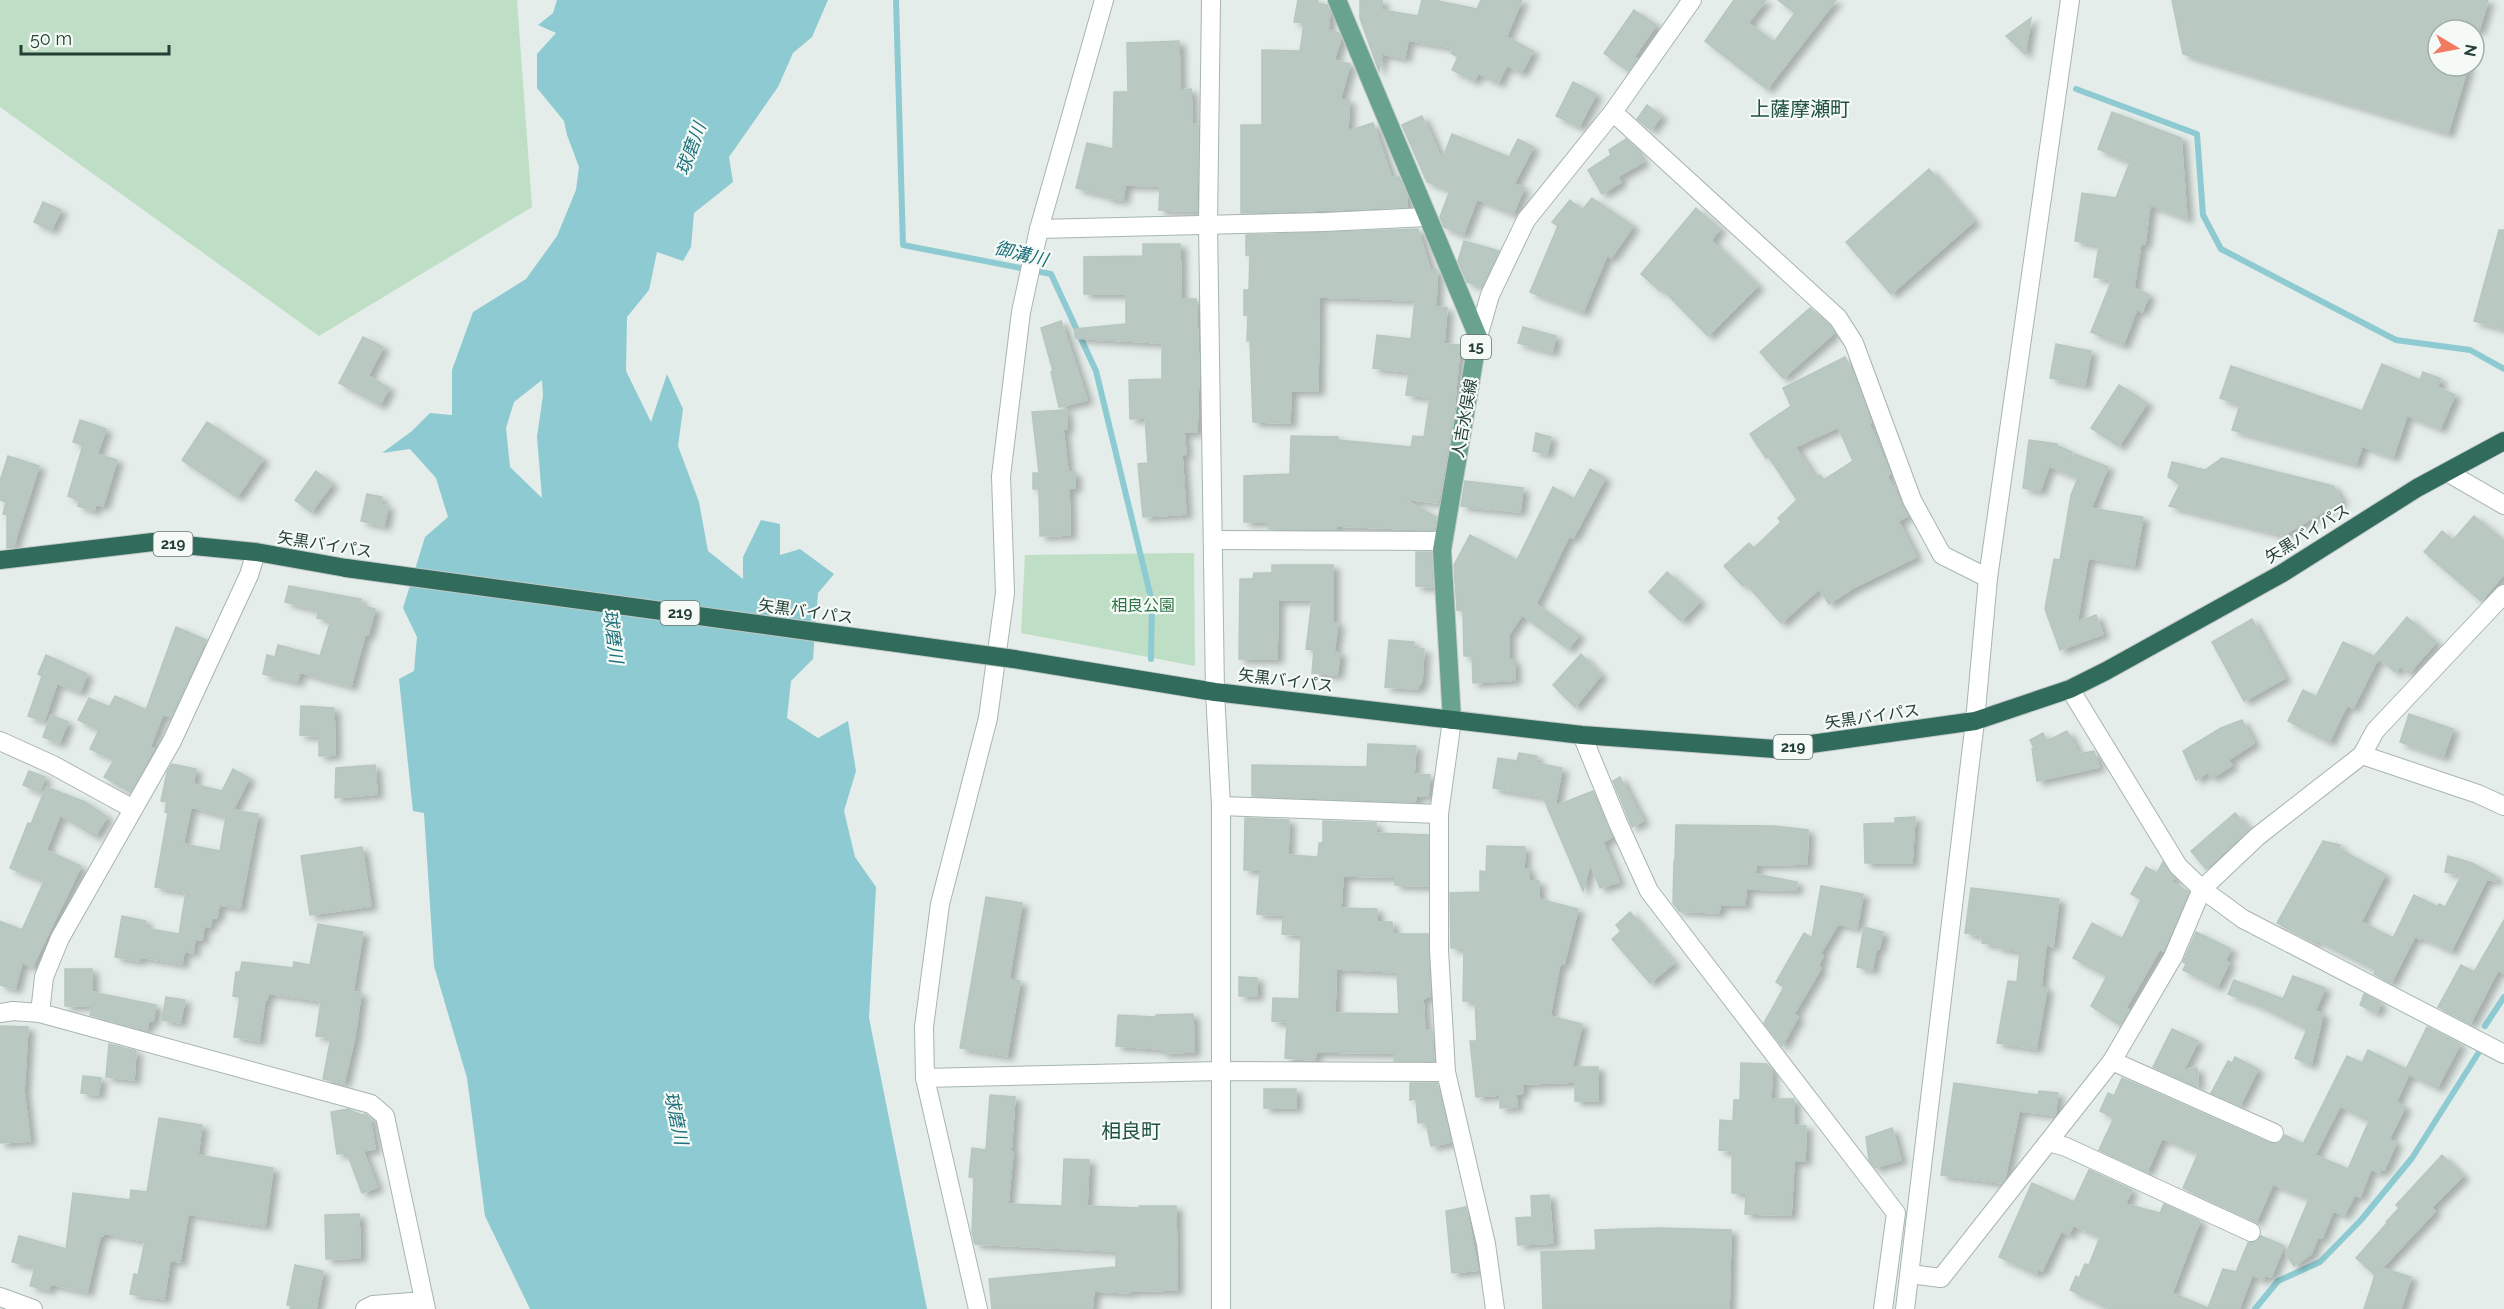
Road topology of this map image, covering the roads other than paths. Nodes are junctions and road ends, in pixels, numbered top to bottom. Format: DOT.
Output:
graph roads {
  1 [pos="1104,0"];
  2 [pos="1210,0"];
  3 [pos="1337,0"];
  4 [pos="1692,0"];
  5 [pos="2070,0"];
  6 [pos="1613,112"];
  7 [pos="1426,217"];
  8 [pos="1208,224"];
  9 [pos="1039,229"];
  10 [pos="1478,337"];
  11 [pos="2504,441"];
  12 [pos="2446,472"];
  13 [pos="2504,505"];
  14 [pos="1213,540"];
  15 [pos="1443,541"];
  16 [pos="256,552"];
  17 [pos="0,560"];
  18 [pos="1988,578"];
  19 [pos="2504,594"];
  20 [pos="2070,689"];
  21 [pos="1215,692"];
  22 [pos="1452,720"];
  23 [pos="1975,721"];
  24 [pos="1582,735"];
  25 [pos="0,741"];
  26 [pos="2362,755"];
  27 [pos="1221,806"];
  28 [pos="2504,806"];
  29 [pos="133,809"];
  30 [pos="1439,814"];
  31 [pos="2202,889"];
  32 [pos="0,1013"];
  33 [pos="40,1013"];
  34 [pos="2504,1054"];
  35 [pos="2112,1061"];
  36 [pos="1220,1071"];
  37 [pos="1446,1072"];
  38 [pos="925,1078"];
  39 [pos="2274,1133"];
  40 [pos="2049,1142"];
  41 [pos="2251,1232"];
  42 [pos="1910,1274"];
  43 [pos="0,1297"];
  44 [pos="425,1305"];
  45 [pos="395,1306"];
  46 [pos="33,1309"];
  47 [pos="365,1309"];
  48 [pos="978,1309"];
  49 [pos="1221,1309"];
  50 [pos="1495,1309"];
  51 [pos="1883,1309"];
  52 [pos="1905,1309"];
  1 -- 9 [label="street"];
  2 -- 8 [label="street"];
  3 -- 7 [label="main road, 15"];
  4 -- 6 [label="street"];
  5 -- 18 [label="street"];
  6 -- 10 [label="street"];
  6 -- 18 [label="street"];
  7 -- 8 [label="street"];
  7 -- 10 [label="main road, 15"];
  8 -- 9 [label="street"];
  8 -- 14 [label="street"];
  9 -- 38 [label="street"];
  10 -- 15 [label="main road, 人吉水俣線 / 15"];
  11 -- 12 [label="highway, 矢黒バイパス / 219"];
  12 -- 13 [label="street"];
  12 -- 20 [label="highway, 矢黒バイパス / 219"];
  14 -- 15 [label="street"];
  14 -- 21 [label="street"];
  15 -- 22 [label="main road, 人吉水俣線 / 15"];
  16 -- 17 [label="highway, 矢黒バイパス / 219"];
  16 -- 21 [label="highway, 矢黒バイパス / 219, bridge"];
  16 -- 29 [label="street"];
  18 -- 23 [label="street"];
  19 -- 26 [label="street"];
  20 -- 23 [label="highway, 矢黒バイパス / 219"];
  20 -- 31 [label="street"];
  21 -- 22 [label="highway, 矢黒バイパス / 219"];
  21 -- 27 [label="street"];
  22 -- 24 [label="highway, 矢黒バイパス / 219"];
  22 -- 30 [label="street"];
  23 -- 24 [label="highway, 矢黒バイパス / 219"];
  23 -- 42 [label="street"];
  24 -- 51 [label="street"];
  25 -- 29 [label="street"];
  26 -- 28 [label="street"];
  26 -- 31 [label="street"];
  27 -- 30 [label="street"];
  27 -- 36 [label="street"];
  29 -- 33 [label="street"];
  30 -- 37 [label="street"];
  31 -- 34 [label="street"];
  31 -- 35 [label="street"];
  32 -- 33 [label="street"];
  33 -- 44 [label="street"];
  35 -- 39 [label="street"];
  35 -- 40 [label="street"];
  36 -- 37 [label="street"];
  36 -- 38 [label="street"];
  36 -- 49 [label="street"];
  37 -- 50 [label="street"];
  38 -- 48 [label="street"];
  40 -- 41 [label="street"];
  40 -- 42 [label="street"];
  42 -- 52 [label="street"];
  43 -- 46 [label="street"];
  44 -- 45 [label="street"];
  45 -- 47 [label="street"];
}
